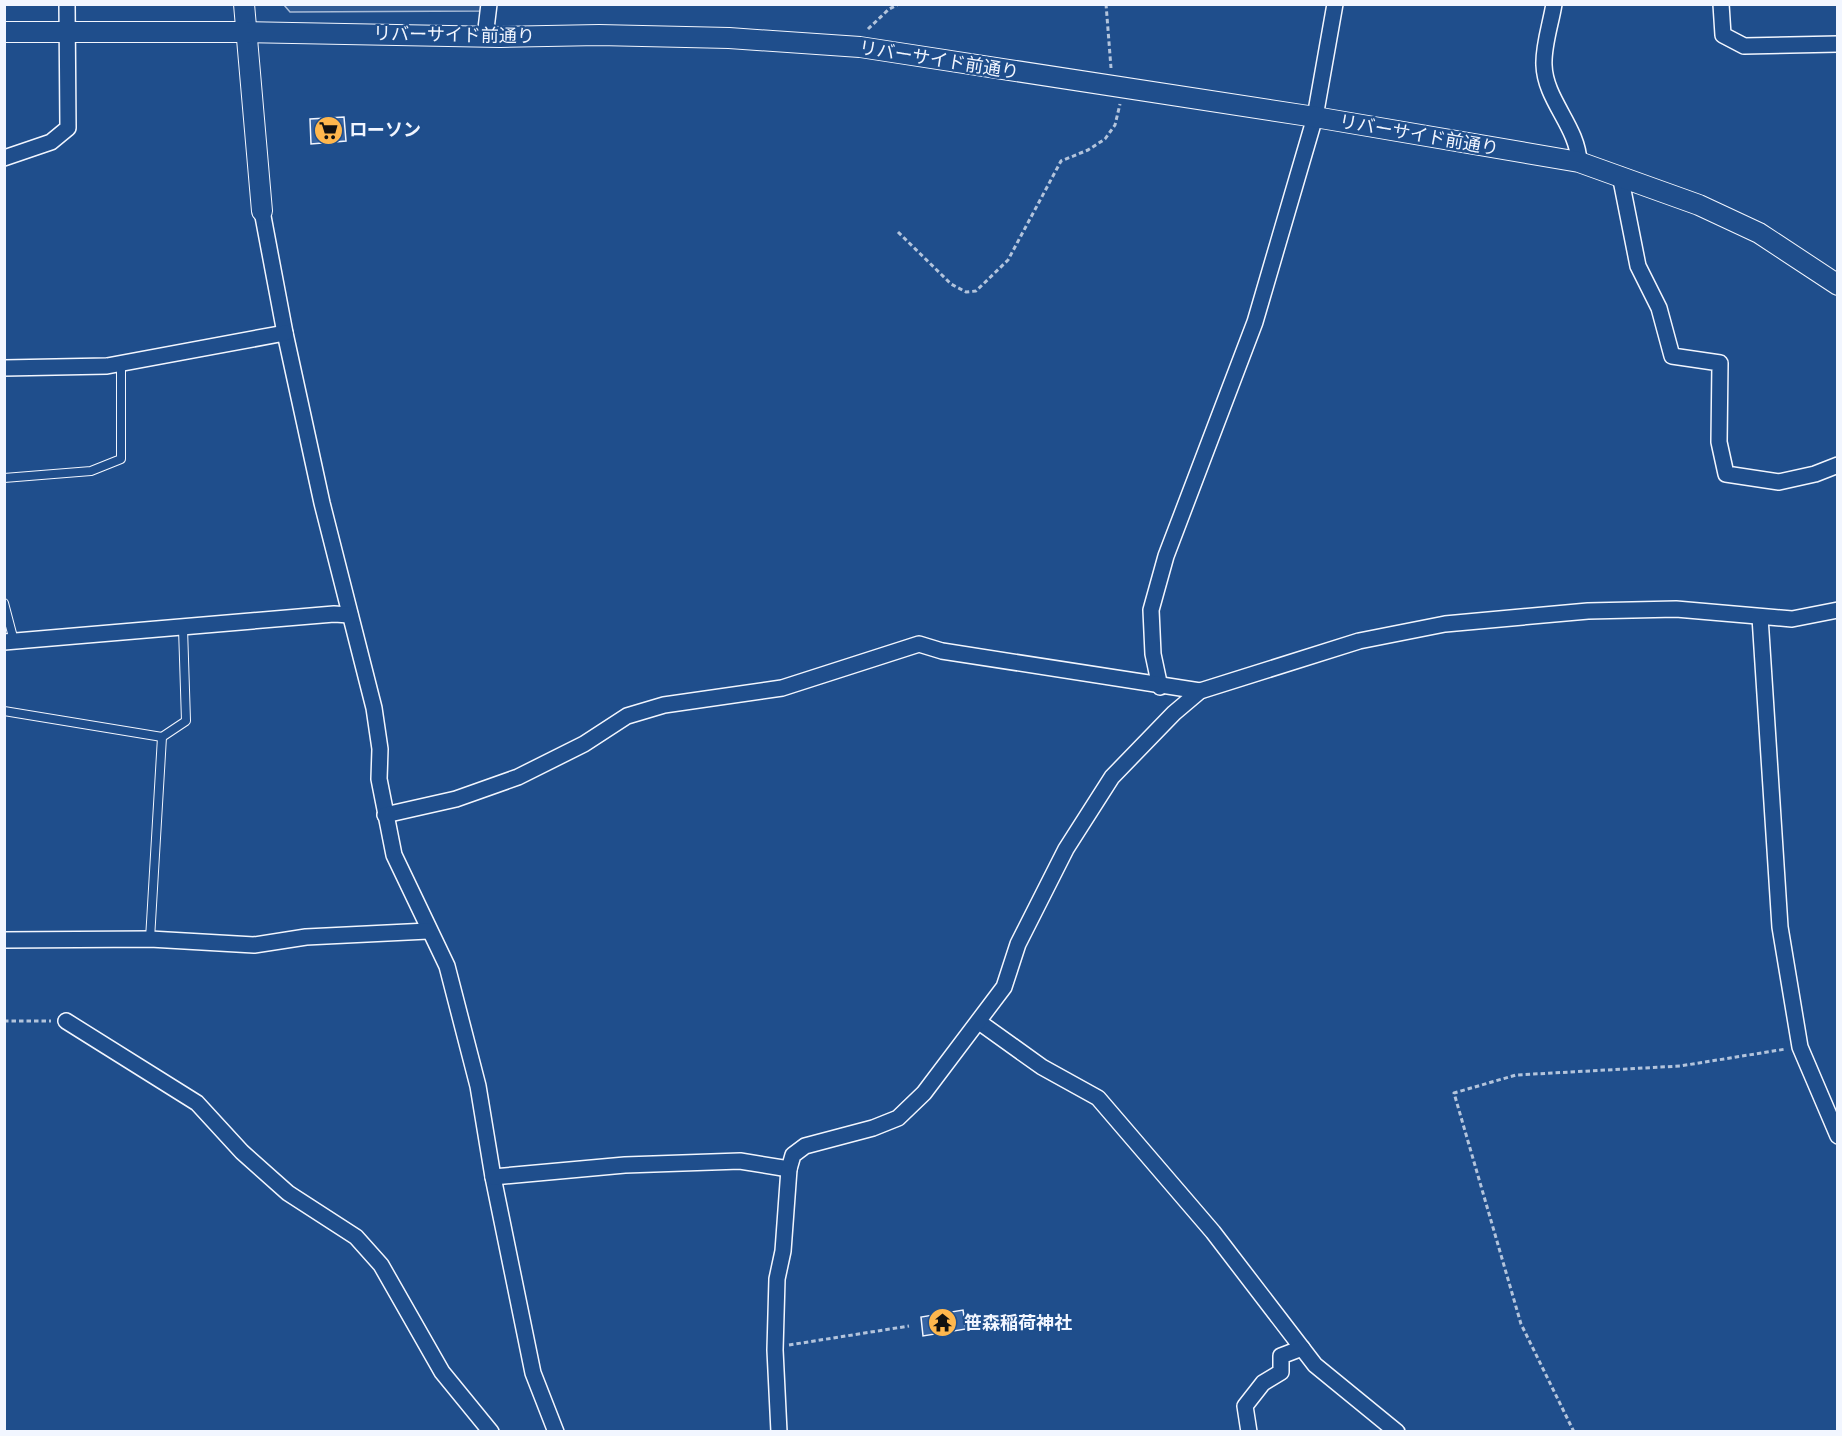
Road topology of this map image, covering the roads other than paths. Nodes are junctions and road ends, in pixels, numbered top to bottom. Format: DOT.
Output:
graph roads {
  1 [pos="68,4"];
  2 [pos="244,4"];
  3 [pos="489,4"];
  4 [pos="1335,4"];
  5 [pos="1554,4"];
  6 [pos="1721,4"];
  7 [pos="4,32"];
  8 [pos="246,32"];
  9 [pos="68,33"];
  10 [pos="485,37"];
  11 [pos="1838,44"];
  12 [pos="1315,117"];
  13 [pos="4,158"];
  14 [pos="1579,162"];
  15 [pos="1620,175"];
  16 [pos="262,211"];
  17 [pos="1838,285"];
  18 [pos="285,333"];
  19 [pos="121,364"];
  20 [pos="4,368"];
  21 [pos="1838,465"];
  22 [pos="4,478"];
  23 [pos="4,603"];
  24 [pos="1838,610"];
  25 [pos="350,615"];
  26 [pos="1760,617"];
  27 [pos="183,628"];
  28 [pos="9,642"];
  29 [pos="1160,687"];
  30 [pos="1200,692"];
  31 [pos="4,711"];
  32 [pos="162,737"];
  33 [pos="385,815"];
  34 [pos="428,931"];
  35 [pos="150,939"];
  36 [pos="4,940"];
  37 [pos="66,1021"];
  38 [pos="979,1022"];
  39 [pos="1838,1136"];
  40 [pos="789,1169"];
  41 [pos="493,1177"];
  42 [pos="1302,1348"];
  43 [pos="491,1431"];
  44 [pos="556,1431"];
  45 [pos="779,1431"];
  46 [pos="1249,1431"];
  47 [pos="1396,1431"];
  1 -- 9 [label="street"];
  2 -- 8 [label="street"];
  3 -- 10 [label="street"];
  4 -- 12 [label="street"];
  5 -- 14 [label="street"];
  6 -- 11 [label="street"];
  7 -- 9 [label="street, リバーサイド前通り"];
  8 -- 9 [label="street, リバーサイド前通り"];
  8 -- 10 [label="street, リバーサイド前通り"];
  8 -- 16 [label="street"];
  9 -- 13 [label="street"];
  10 -- 12 [label="street, リバーサイド前通り"];
  12 -- 14 [label="street, リバーサイド前通り"];
  12 -- 29 [label="street"];
  14 -- 15 [label="street, リバーサイド前通り"];
  15 -- 17 [label="street, リバーサイド前通り"];
  15 -- 21 [label="street"];
  16 -- 18 [label="street"];
  18 -- 19 [label="street"];
  18 -- 25 [label="street"];
  19 -- 20 [label="street"];
  19 -- 22 [label="lane"];
  23 -- 28 [label="lane"];
  24 -- 26 [label="street"];
  25 -- 27 [label="street"];
  25 -- 33 [label="street"];
  26 -- 30 [label="street"];
  26 -- 39 [label="street"];
  27 -- 28 [label="street"];
  27 -- 32 [label="lane"];
  29 -- 30 [label="street"];
  29 -- 33 [label="street"];
  30 -- 38 [label="street"];
  31 -- 32 [label="lane"];
  32 -- 35 [label="lane"];
  33 -- 34 [label="street"];
  34 -- 35 [label="street"];
  34 -- 41 [label="street"];
  35 -- 36 [label="street"];
  37 -- 43 [label="street"];
  38 -- 40 [label="street"];
  38 -- 42 [label="street"];
  40 -- 41 [label="street"];
  40 -- 45 [label="street"];
  41 -- 44 [label="street"];
  42 -- 46 [label="street"];
  42 -- 47 [label="street"];
}
